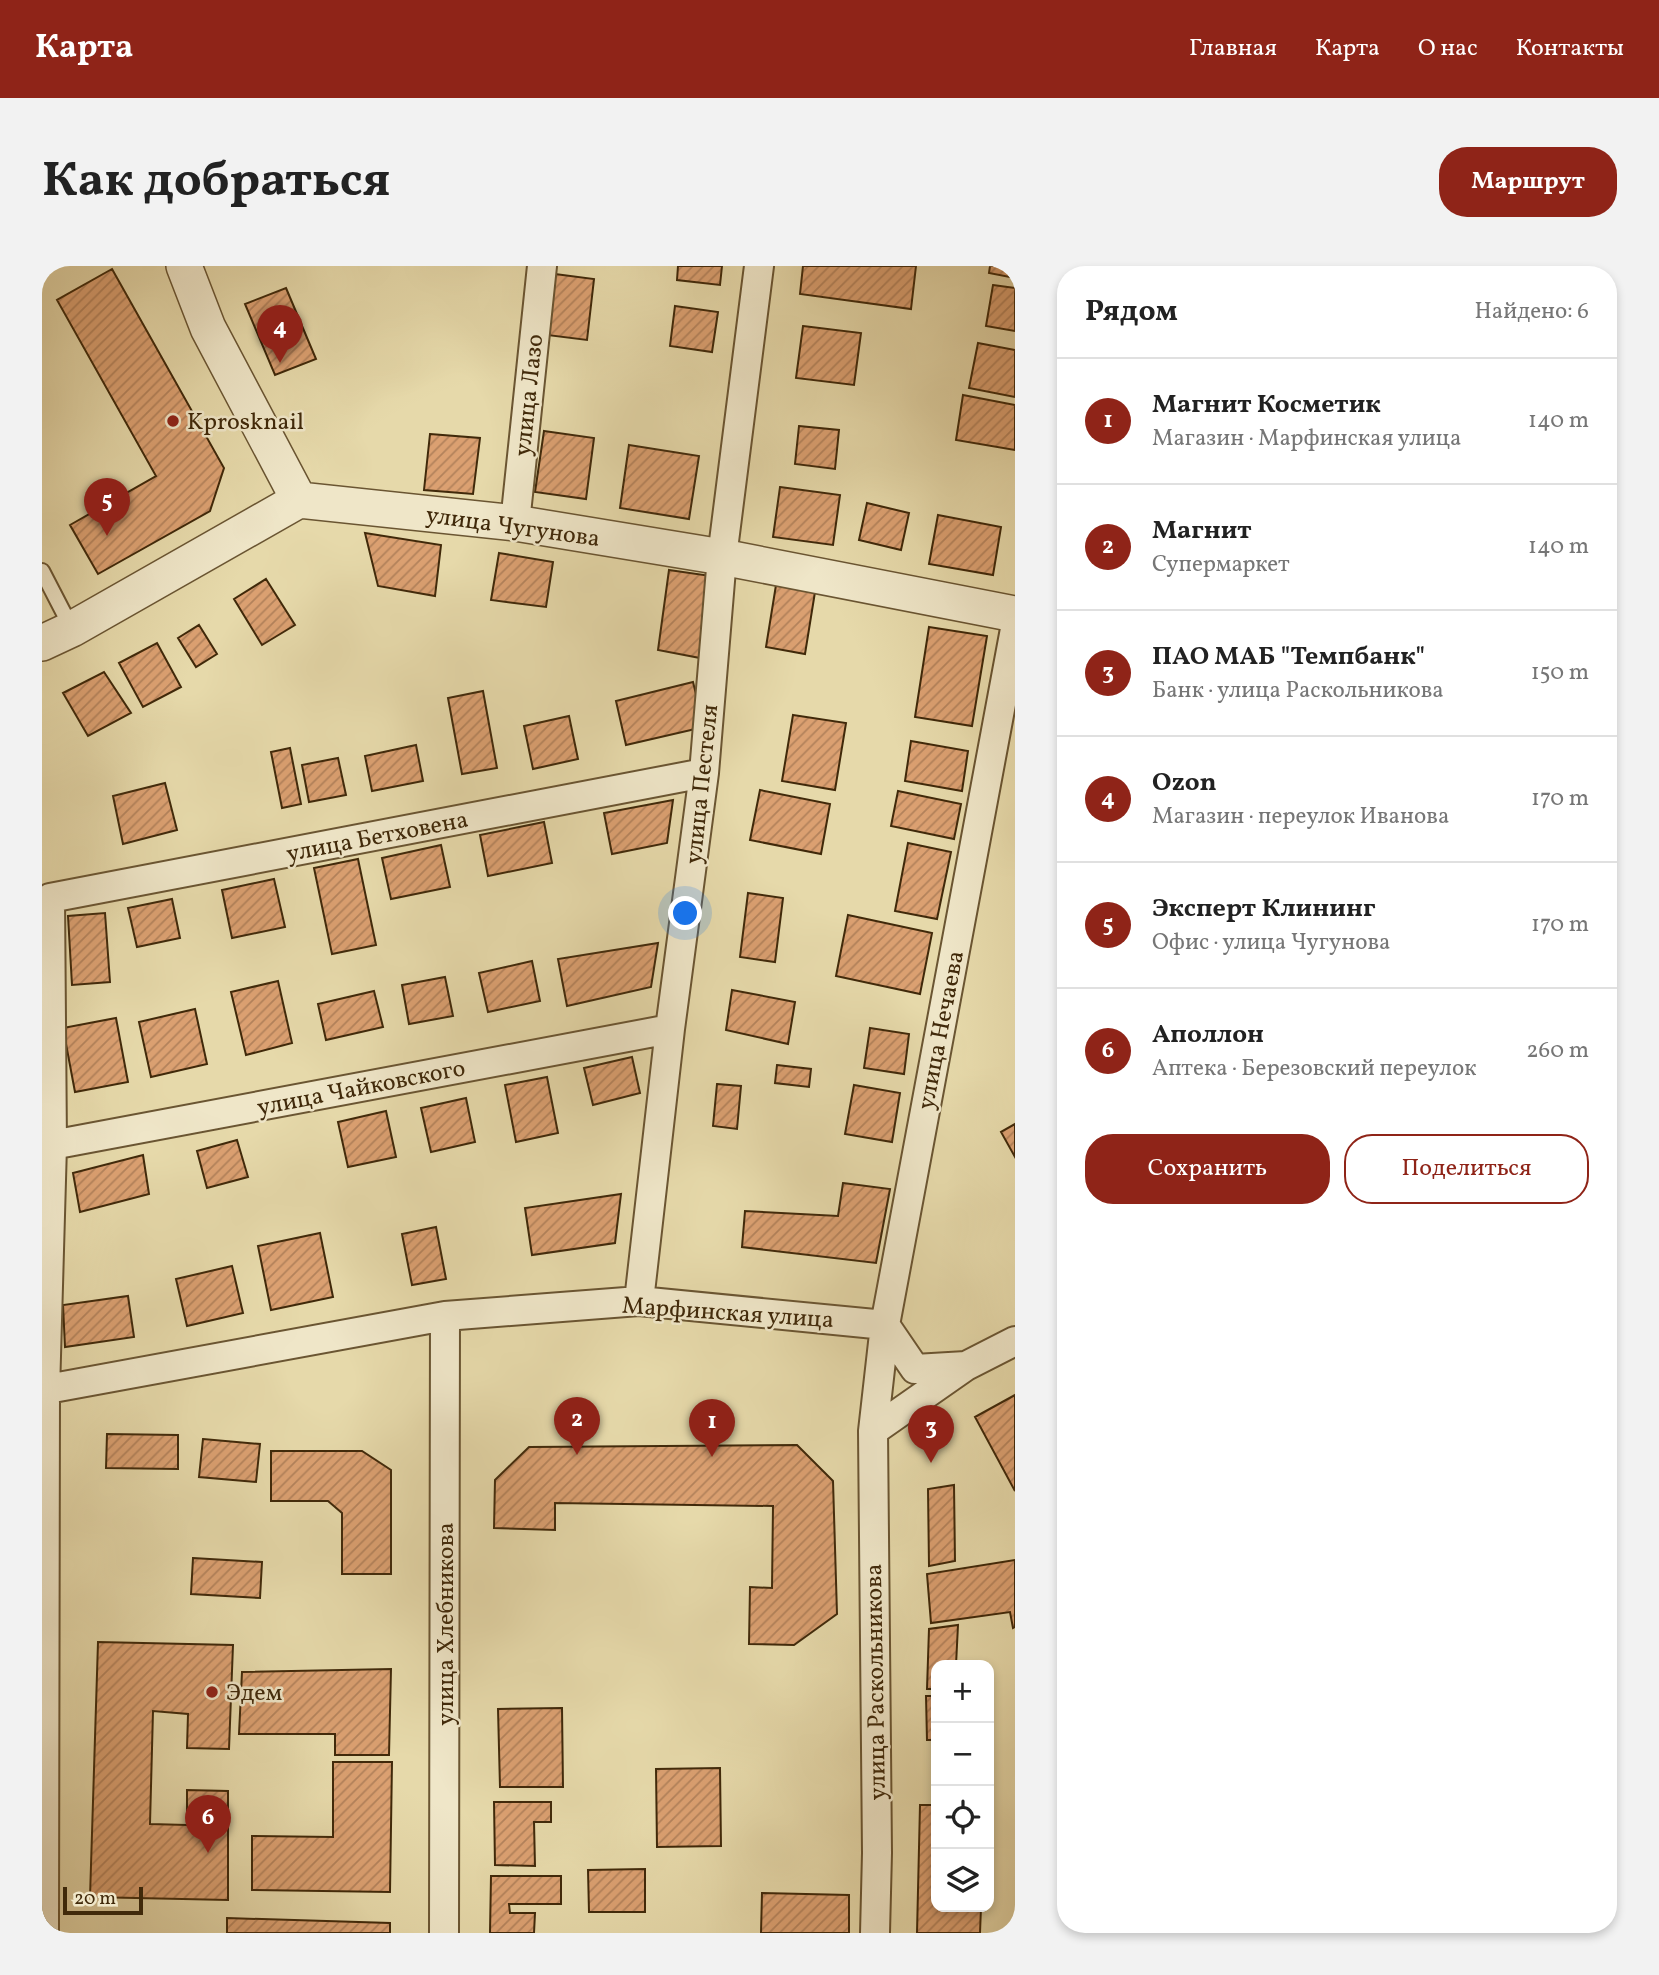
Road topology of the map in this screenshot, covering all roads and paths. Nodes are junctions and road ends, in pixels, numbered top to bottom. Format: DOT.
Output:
graph roads {
  1 [pos="184,266"];
  2 [pos="542,266"];
  3 [pos="759,266"];
  4 [pos="299,499"];
  5 [pos="515,523"];
  6 [pos="722,557"];
  7 [pos="42,571"];
  8 [pos="1015,614"];
  9 [pos="1015,629"];
  10 [pos="57,636"];
  11 [pos="704,773"];
  12 [pos="670,1028"];
  13 [pos="52,1145"];
  14 [pos="639,1301"];
  15 [pos="446,1316"];
  16 [pos="885,1325"];
  17 [pos="1015,1341"];
  18 [pos="966,1366"];
  19 [pos="44,1390"];
  20 [pos="873,1431"];
  21 [pos="44,1933"];
  22 [pos="444,1933"];
  23 [pos="875,1933"];
  1 -- 4 [label="street"];
  2 -- 5 [label="street, улица Лазо"];
  3 -- 6 [label="street, улица Пестеля"];
  4 -- 5 [label="street, улица Чугунова"];
  4 -- 10 [label="street"];
  5 -- 6 [label="street, улица Чугунова"];
  6 -- 8 [label="street, улица Чугунова"];
  6 -- 11 [label="street, улица Пестеля"];
  7 -- 10 [label="lane"];
  9 -- 16 [label="street, улица Нечаева"];
  11 -- 12 [label="street, улица Пестеля"];
  11 -- 13 [label="street, улица Бетховена"];
  12 -- 13 [label="street, улица Чайковского"];
  12 -- 14 [label="street, улица Пестеля"];
  13 -- 19 [label="street"];
  14 -- 15 [label="street, Марфинская улица"];
  14 -- 16 [label="street, Марфинская улица"];
  15 -- 19 [label="street, Марфинская улица"];
  15 -- 22 [label="street, улица Хлебникова"];
  16 -- 18 [label="street"];
  16 -- 20 [label="street, улица Нечаева"];
  17 -- 18 [label="street"];
  18 -- 20 [label="street"];
  19 -- 21 [label="street"];
  20 -- 23 [label="street, улица Раскольникова"];
}
